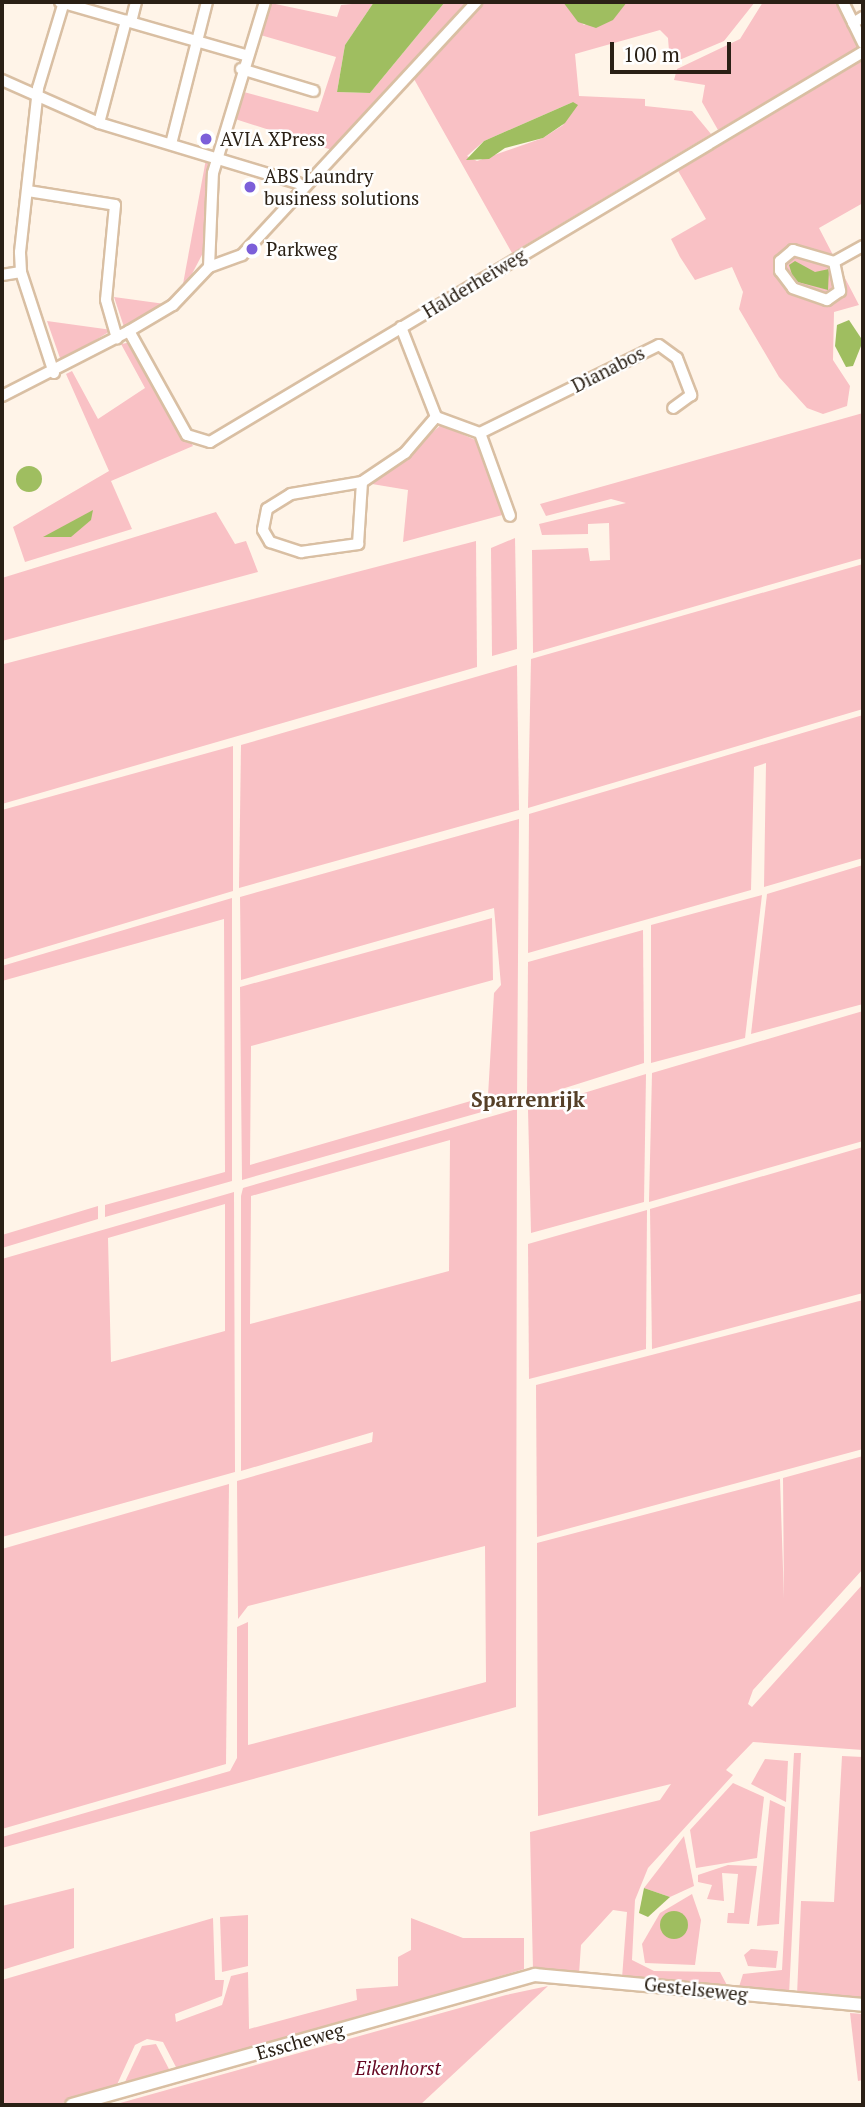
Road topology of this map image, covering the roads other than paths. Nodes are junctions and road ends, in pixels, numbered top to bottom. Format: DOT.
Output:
graph roads {
  1 [pos="62,2"];
  2 [pos="136,2"];
  3 [pos="207,2"];
  4 [pos="265,2"];
  5 [pos="476,2"];
  6 [pos="843,2"];
  7 [pos="863,17"];
  8 [pos="128,21"];
  9 [pos="853,23"];
  10 [pos="200,42"];
  11 [pos="863,43"];
  12 [pos="863,52"];
  13 [pos="245,55"];
  14 [pos="241,69"];
  15 [pos="2,80"];
  16 [pos="314,91"];
  17 [pos="38,93"];
  18 [pos="99,123"];
  19 [pos="171,144"];
  20 [pos="217,157"];
  21 [pos="298,183"];
  22 [pos="28,191"];
  23 [pos="863,246"];
  24 [pos="834,262"];
  25 [pos="209,267"];
  26 [pos="21,272"];
  27 [pos="2,275"];
  28 [pos="401,327"];
  29 [pos="129,331"];
  30 [pos="117,338"];
  31 [pos="54,373"];
  32 [pos="2,396"];
  33 [pos="673,408"];
  34 [pos="436,417"];
  35 [pos="480,433"];
  36 [pos="362,482"];
  37 [pos="510,516"];
  38 [pos="528,1977"];
  39 [pos="863,2005"];
  40 [pos="72,2105"];
  1 -- 8 [label="street"];
  1 -- 17 [label="street"];
  2 -- 8 [label="street"];
  3 -- 10 [label="street"];
  4 -- 13 [label="street"];
  5 -- 25 [label="street"];
  6 -- 9 [label="street"];
  7 -- 9 [label="street"];
  8 -- 10 [label="street"];
  8 -- 18 [label="street"];
  9 -- 11 [label="street"];
  10 -- 13 [label="street"];
  10 -- 19 [label="street"];
  12 -- 28 [label="street, Halderheiweg"];
  13 -- 14 [label="street"];
  14 -- 16 [label="street"];
  14 -- 20 [label="street"];
  15 -- 17 [label="street"];
  17 -- 18 [label="street"];
  17 -- 22 [label="street"];
  18 -- 19 [label="street"];
  19 -- 20 [label="street"];
  20 -- 21 [label="street"];
  20 -- 25 [label="street"];
  22 -- 26 [label="street"];
  22 -- 30 [label="street"];
  23 -- 24 [label="street"];
  24 -- 24 [label="street"];
  25 -- 29 [label="street"];
  26 -- 27 [label="street"];
  26 -- 31 [label="street"];
  28 -- 29 [label="street, Halderheiweg"];
  28 -- 34 [label="street"];
  29 -- 30 [label="street"];
  30 -- 31 [label="street"];
  31 -- 32 [label="street"];
  33 -- 35 [label="street, Dianabos"];
  34 -- 35 [label="street"];
  34 -- 36 [label="street"];
  35 -- 37 [label="street"];
  36 -- 36 [label="street"];
  38 -- 39 [label="street, Gestelseweg"];
  38 -- 40 [label="street, Esscheweg"];
}
